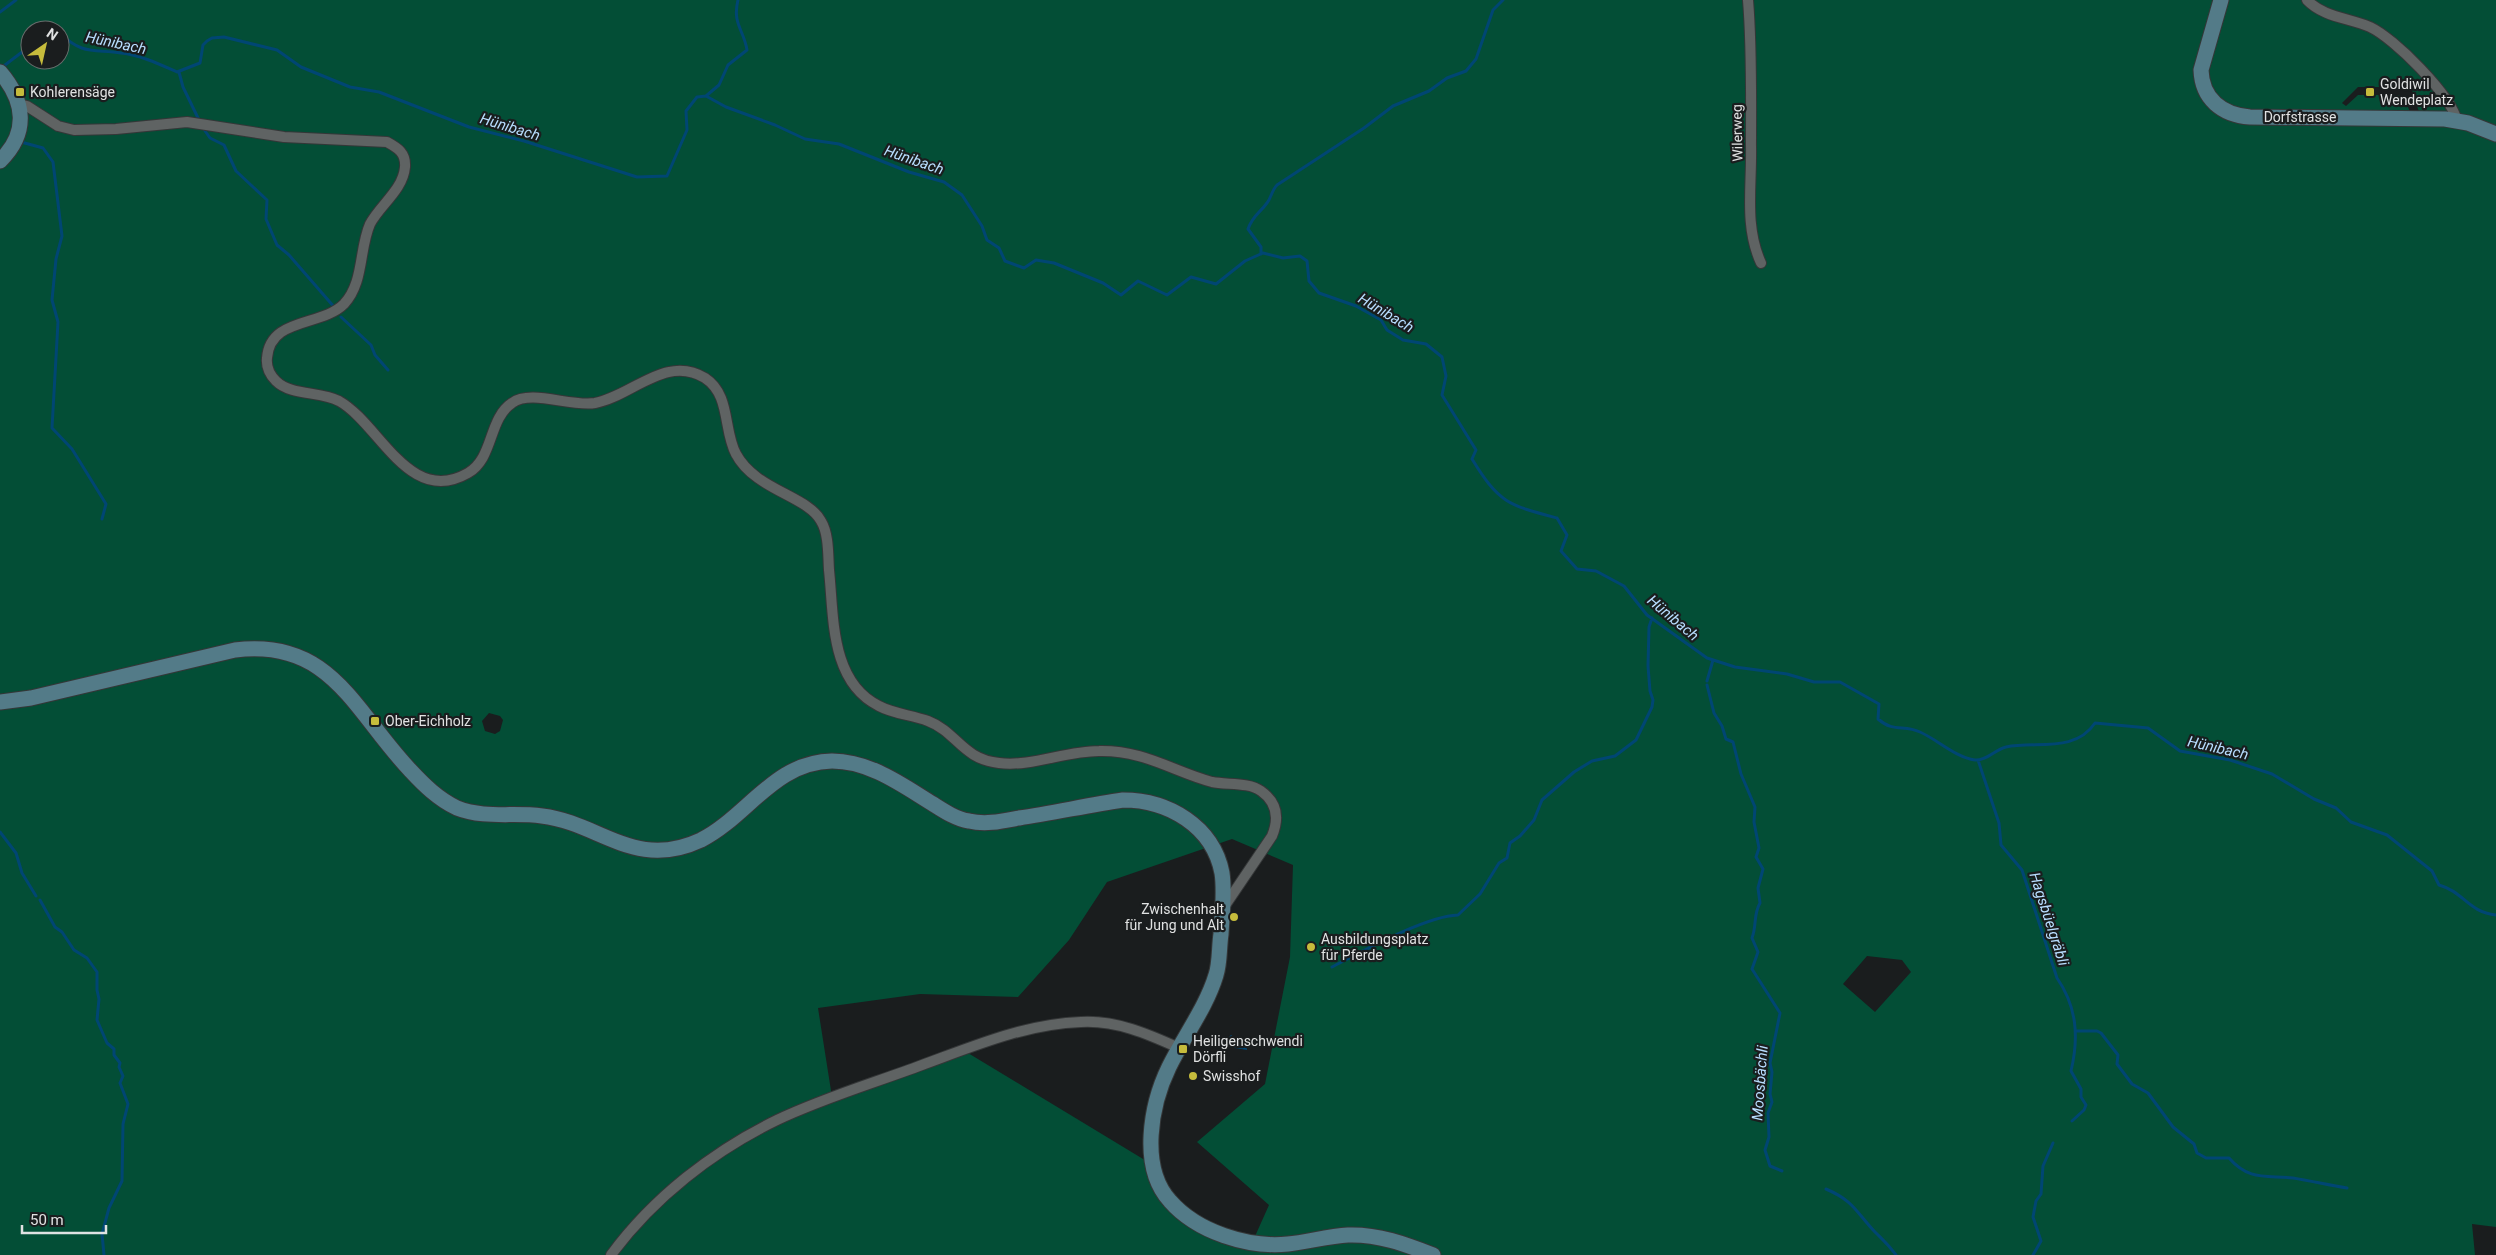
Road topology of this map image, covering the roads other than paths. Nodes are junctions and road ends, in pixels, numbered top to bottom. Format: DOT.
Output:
graph roads {
  1 [pos="1748,0"];
  2 [pos="2221,0"];
  3 [pos="2307,0"];
  4 [pos="5,78"];
  5 [pos="19,104"];
  6 [pos="2457,121"];
  7 [pos="2496,134"];
  8 [pos="0,161"];
  9 [pos="1761,263"];
  10 [pos="0,702"];
  11 [pos="1223,908"];
  12 [pos="1179,1048"];
  13 [pos="611,1255"];
  14 [pos="1433,1255"];
  1 -- 9 [label="street, Wilerweg"];
  2 -- 6 [label="street, Dorfstrasse"];
  3 -- 6 [label="street"];
  4 -- 5 [label="street"];
  5 -- 8 [label="street"];
  5 -- 11 [label="street"];
  6 -- 7 [label="street, Dorfstrasse"];
  10 -- 11 [label="street"];
  11 -- 12 [label="street"];
  12 -- 13 [label="street"];
  12 -- 14 [label="street"];
}
